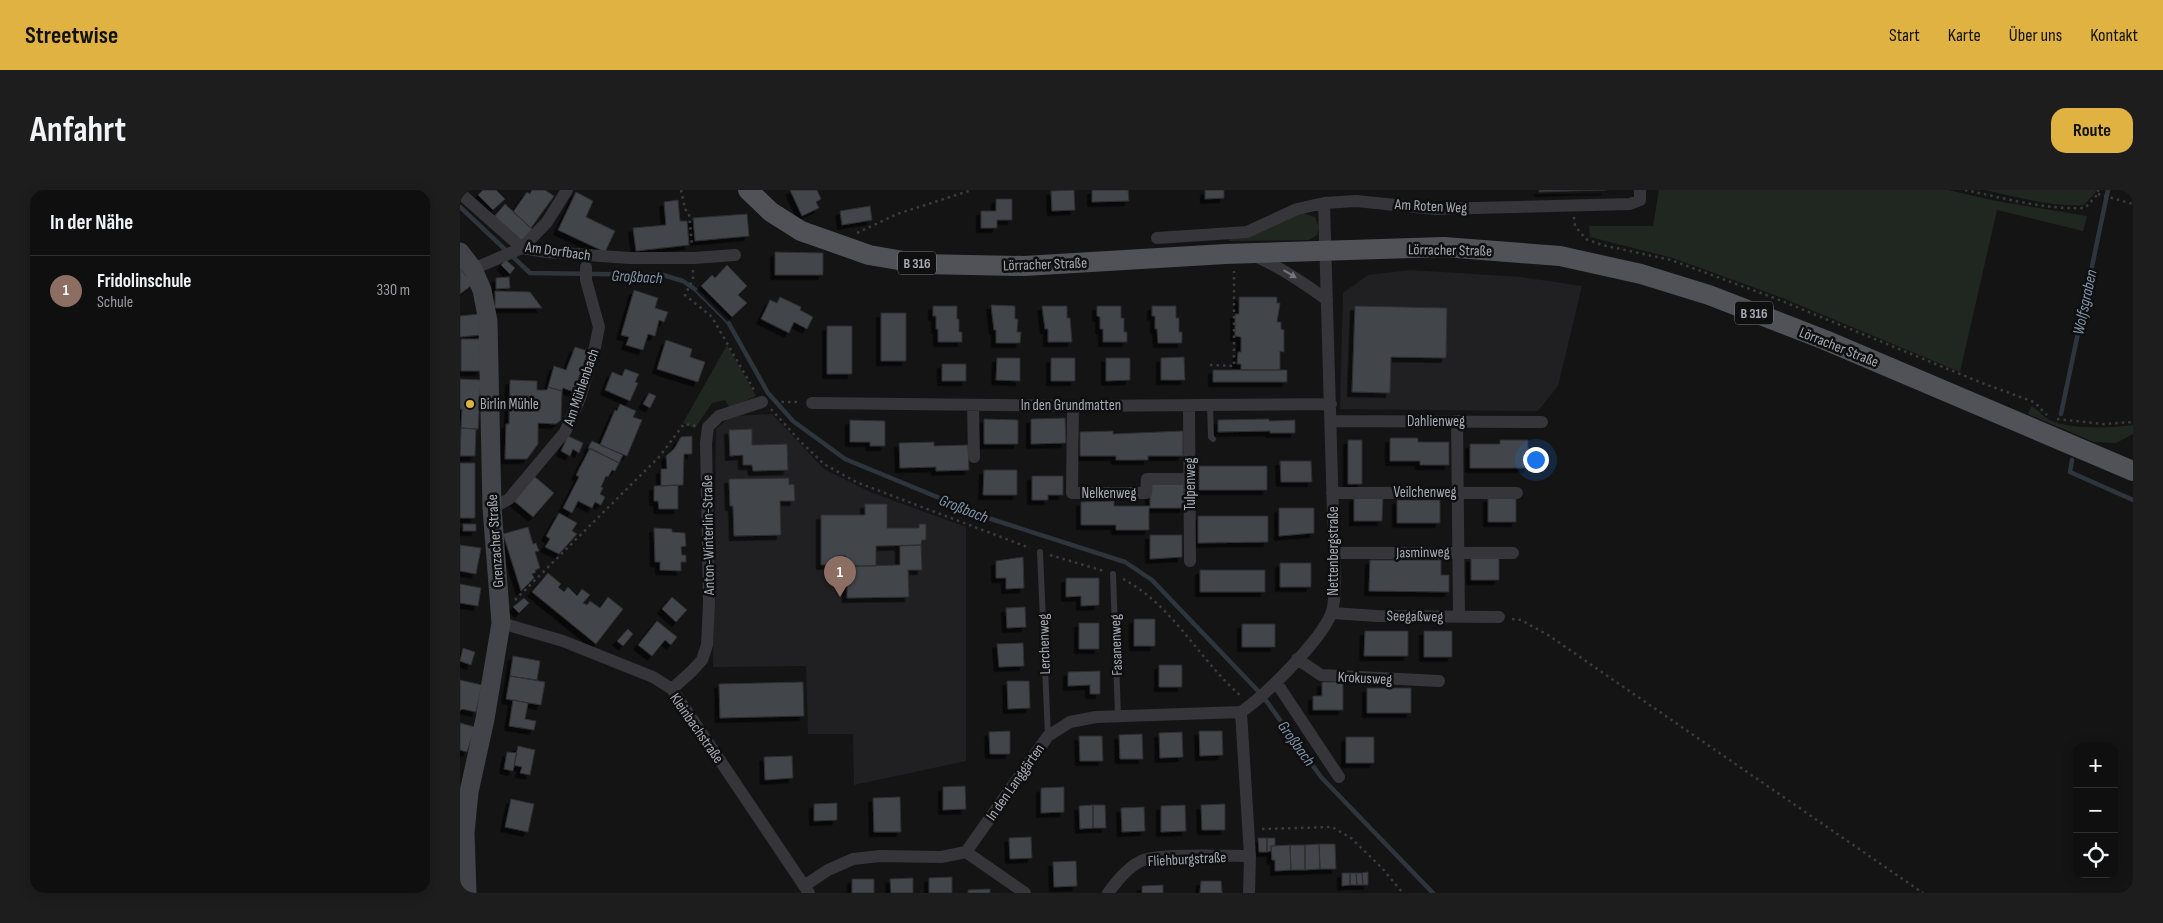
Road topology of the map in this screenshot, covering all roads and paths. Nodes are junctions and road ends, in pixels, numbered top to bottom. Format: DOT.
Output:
graph roads {
  1 [pos="567,190"];
  2 [pos="681,190"];
  3 [pos="748,190"];
  4 [pos="972,190"];
  5 [pos="1640,190"];
  6 [pos="1965,190"];
  7 [pos="2098,190"];
  8 [pos="460,193"];
  9 [pos="2098,194"];
  10 [pos="1324,203"];
  11 [pos="2133,204"];
  12 [pos="1157,238"];
  13 [pos="834,244"];
  14 [pos="518,250"];
  15 [pos="1326,251"];
  16 [pos="460,252"];
  17 [pos="1249,254"];
  18 [pos="735,255"];
  19 [pos="694,258"];
  20 [pos="473,269"];
  21 [pos="1234,270"];
  22 [pos="586,274"];
  23 [pos="693,279"];
  24 [pos="1327,300"];
  25 [pos="1210,366"];
  26 [pos="762,402"];
  27 [pos="779,402"];
  28 [pos="812,403"];
  29 [pos="1331,404"];
  30 [pos="973,405"];
  31 [pos="1073,406"];
  32 [pos="1189,406"];
  33 [pos="1210,406"];
  34 [pos="1331,420"];
  35 [pos="1457,421"];
  36 [pos="1542,422"];
  37 [pos="708,427"];
  38 [pos="1213,439"];
  39 [pos="974,457"];
  40 [pos="2132,469"];
  41 [pos="1190,478"];
  42 [pos="1458,492"];
  43 [pos="1332,493"];
  44 [pos="1517,493"];
  45 [pos="492,508"];
  46 [pos="1040,552"];
  47 [pos="1459,552"];
  48 [pos="1512,552"];
  49 [pos="1334,553"];
  50 [pos="1190,562"];
  51 [pos="1113,574"];
  52 [pos="500,603"];
  53 [pos="1332,613"];
  54 [pos="1459,617"];
  55 [pos="1499,617"];
  56 [pos="501,623"];
  57 [pos="1297,659"];
  58 [pos="1439,681"];
  59 [pos="1272,686"];
  60 [pos="672,690"];
  61 [pos="1246,708"];
  62 [pos="1118,716"];
  63 [pos="1048,736"];
  64 [pos="1339,777"];
  65 [pos="1248,829"];
  66 [pos="463,833"];
  67 [pos="966,852"];
  68 [pos="1250,856"];
  69 [pos="807,890"];
  70 [pos="467,893"];
  71 [pos="1025,893"];
  72 [pos="1108,893"];
  73 [pos="1249,893"];
  74 [pos="1402,893"];
  75 [pos="1924,893"];
  1 -- 14 [label="street"];
  2 -- 19 [label="path"];
  3 -- 13 [label="main road, Lörracher Straße / B 316"];
  4 -- 13 [label="path"];
  5 -- 10 [label="street, Am Roten Weg"];
  6 -- 9 [label="path"];
  7 -- 9 [label="path"];
  8 -- 14 [label="street, Am Dorfbach"];
  9 -- 11 [label="path"];
  10 -- 12 [label="street, Am Roten Weg"];
  10 -- 15 [label="street, Nettenbergstraße"];
  13 -- 17 [label="main road, Lörracher Straße / B 316"];
  14 -- 19 [label="street, Am Dorfbach"];
  14 -- 20 [label="street"];
  15 -- 17 [label="main road, Lörracher Straße / B 316"];
  15 -- 24 [label="street, Nettenbergstraße"];
  15 -- 40 [label="main road, Lörracher Straße / B 316"];
  16 -- 20 [label="main road, Grenzacher Straße"];
  17 -- 24 [label="street, one-way"];
  18 -- 19 [label="street, Am Dorfbach"];
  20 -- 45 [label="main road, Grenzacher Straße"];
  21 -- 25 [label="path"];
  22 -- 45 [label="street, Am Mühlenbach"];
  23 -- 26 [label="path"];
  24 -- 29 [label="street, Nettenbergstraße"];
  26 -- 37 [label="street"];
  26 -- 46 [label="path"];
  27 -- 28 [label="path"];
  28 -- 30 [label="street, In den Grundmatten"];
  29 -- 33 [label="street, In den Grundmatten"];
  29 -- 34 [label="street, Nettenbergstraße"];
  30 -- 31 [label="street, In den Grundmatten"];
  30 -- 39 [label="street"];
  31 -- 32 [label="street, In den Grundmatten"];
  31 -- 41 [label="street, Nelkenweg"];
  32 -- 33 [label="street, In den Grundmatten"];
  32 -- 41 [label="street, Tulpenweg"];
  33 -- 38 [label="lane"];
  34 -- 35 [label="street, Dahlienweg"];
  34 -- 43 [label="street, Nettenbergstraße"];
  35 -- 36 [label="street, Dahlienweg"];
  35 -- 42 [label="street"];
  37 -- 52 [label="path"];
  37 -- 60 [label="street, Anton-Winterlin-Straße"];
  41 -- 50 [label="street, Tulpenweg"];
  42 -- 43 [label="street, Veilchenweg"];
  42 -- 44 [label="street, Veilchenweg"];
  42 -- 47 [label="street"];
  43 -- 49 [label="street, Nettenbergstraße"];
  45 -- 52 [label="main road, Grenzacher Straße"];
  46 -- 51 [label="path"];
  46 -- 63 [label="lane, Lerchenweg"];
  47 -- 48 [label="street, Jasminweg"];
  47 -- 49 [label="street, Jasminweg"];
  47 -- 54 [label="street"];
  49 -- 53 [label="street, Nettenbergstraße"];
  51 -- 61 [label="path"];
  51 -- 62 [label="lane, Fasanenweg"];
  52 -- 56 [label="main road, Grenzacher Straße"];
  53 -- 54 [label="street, Seegaßweg"];
  53 -- 57 [label="street, Nettenbergstraße"];
  54 -- 55 [label="street, Seegaßweg"];
  55 -- 75 [label="path"];
  56 -- 60 [label="street, Kleinbachstraße"];
  56 -- 66 [label="main road, Grenzacher Straße"];
  57 -- 58 [label="street, Krokusweg"];
  57 -- 59 [label="street, Nettenbergstraße"];
  59 -- 61 [label="street, Nettenbergstraße"];
  59 -- 64 [label="street"];
  60 -- 69 [label="street, Kleinbachstraße"];
  61 -- 62 [label="street, In den Langgärten"];
  61 -- 65 [label="street"];
  62 -- 63 [label="street, In den Langgärten"];
  63 -- 67 [label="street, In den Langgärten"];
  65 -- 68 [label="street"];
  65 -- 74 [label="path"];
  66 -- 70 [label="main road, Grenzacher Straße"];
  67 -- 69 [label="street"];
  67 -- 71 [label="street"];
  68 -- 72 [label="street, Fliehburgstraße"];
  68 -- 73 [label="street"];
}
